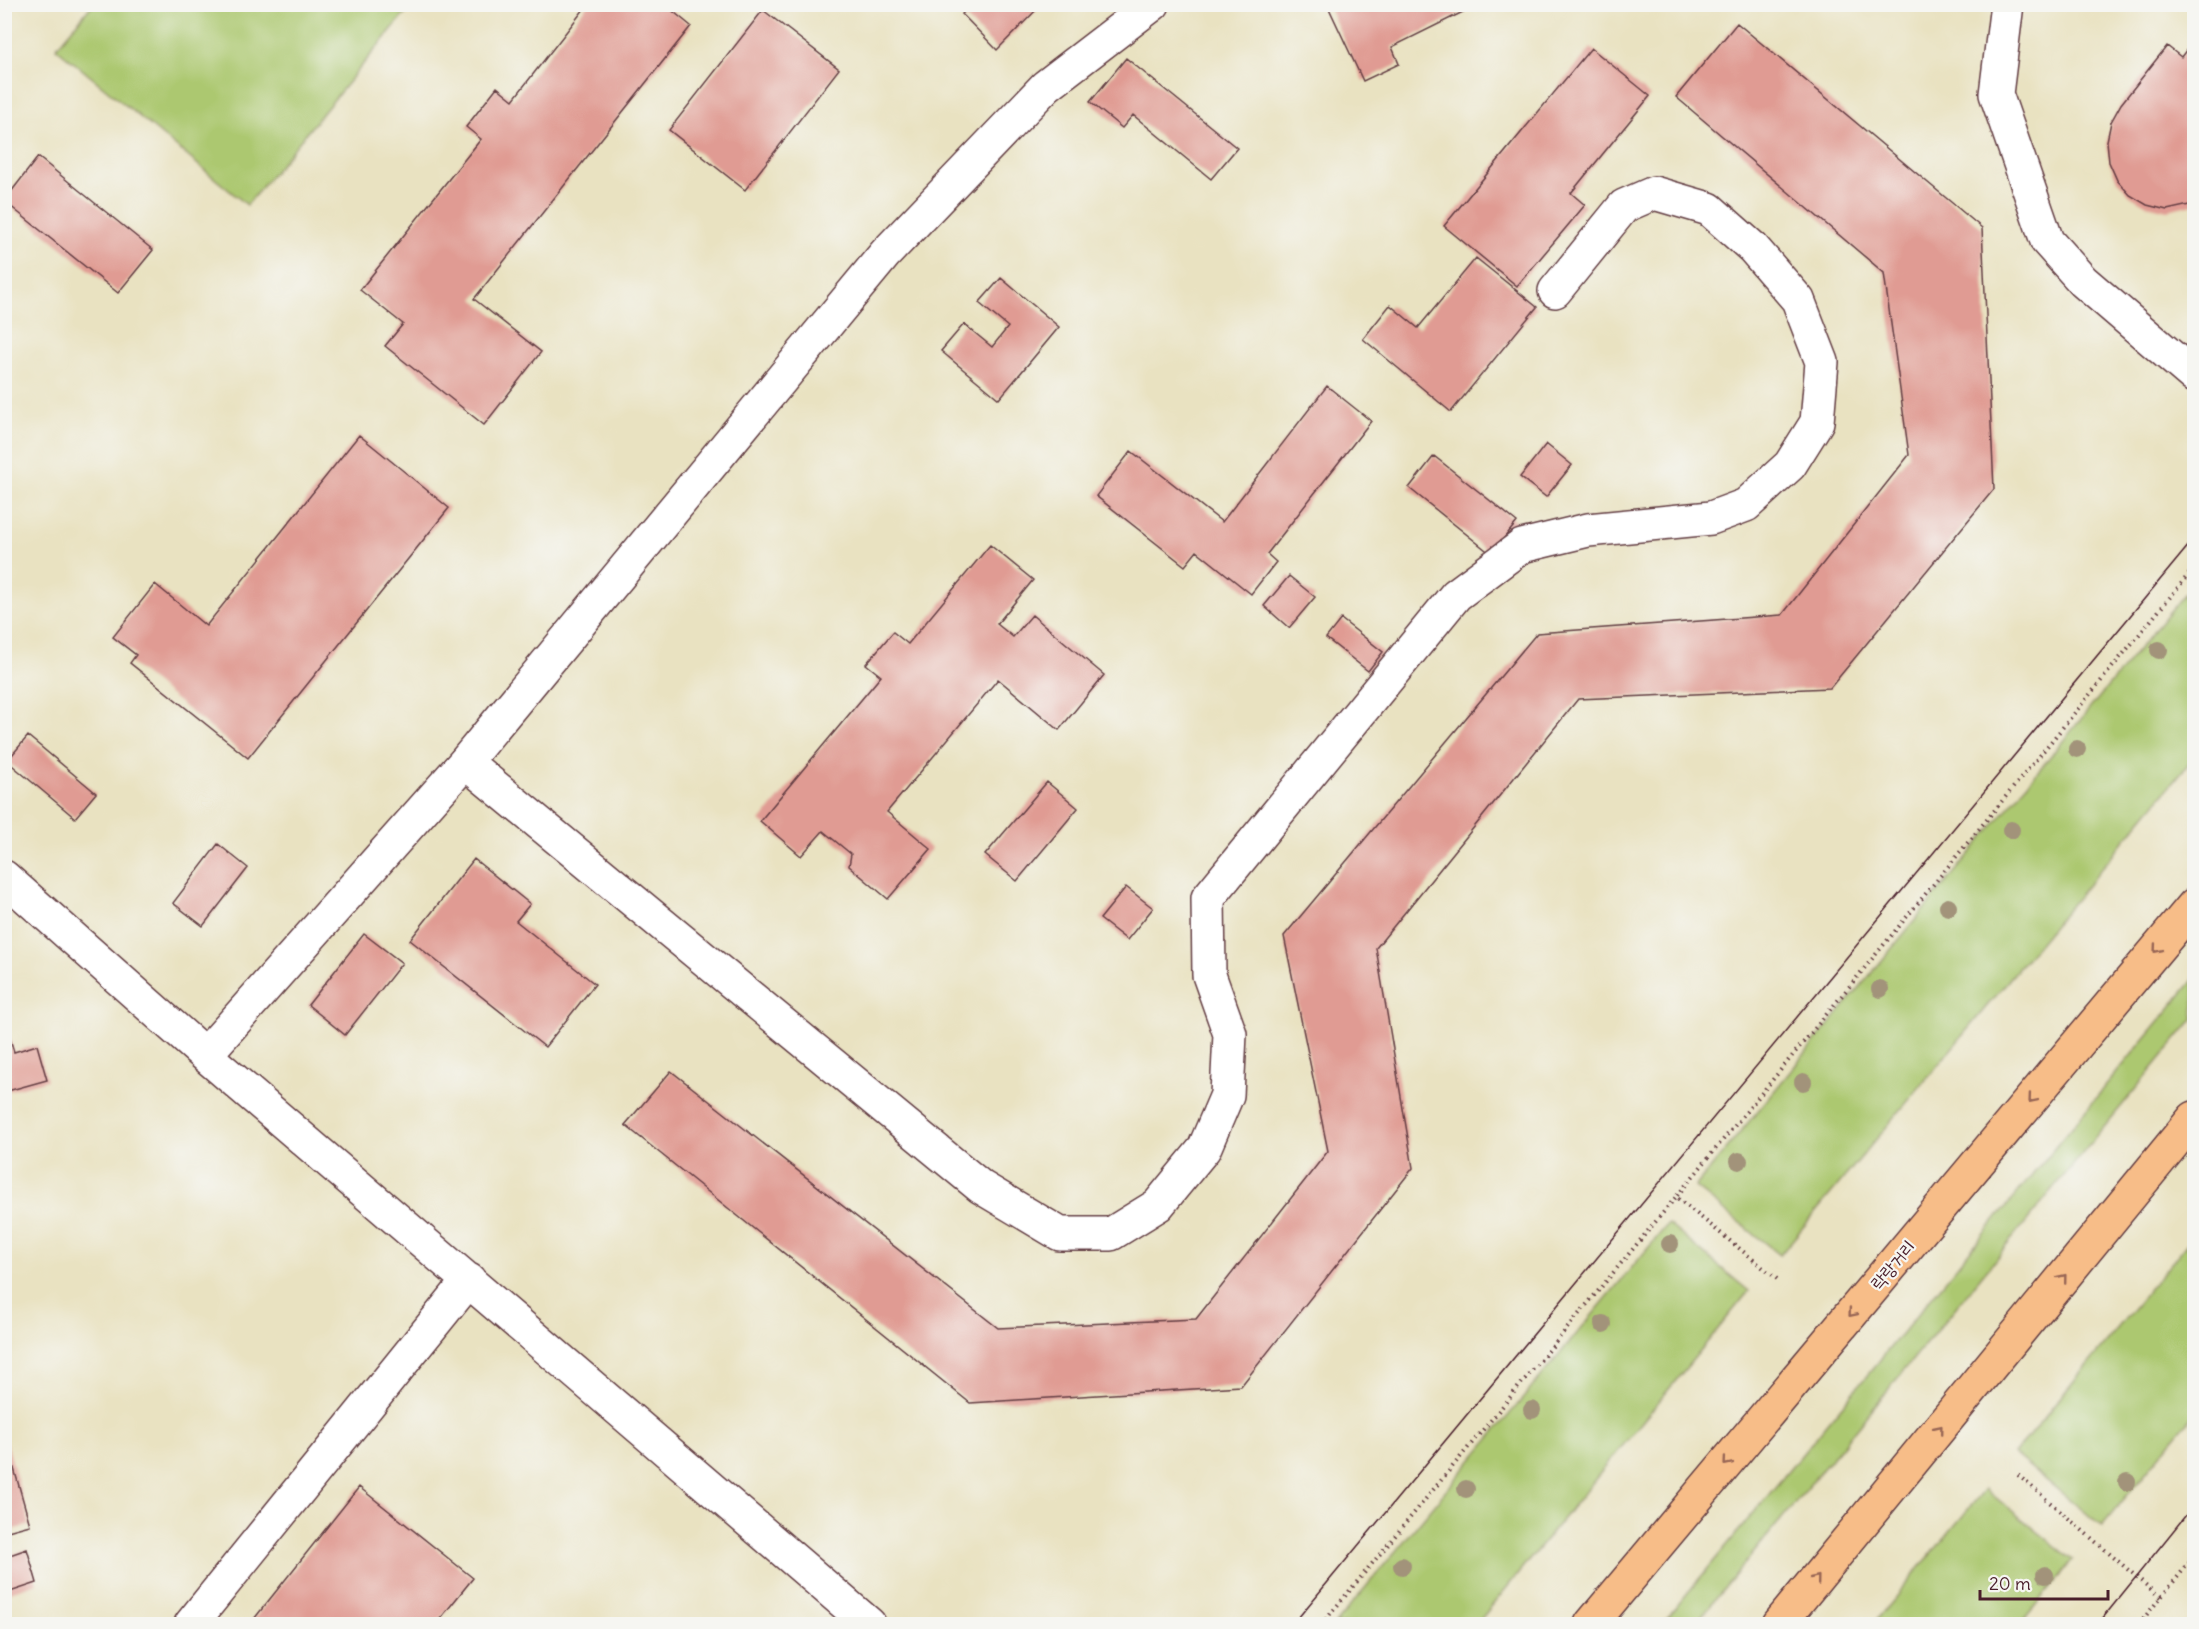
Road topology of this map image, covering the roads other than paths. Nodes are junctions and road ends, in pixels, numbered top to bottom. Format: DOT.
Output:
graph roads {
  1 [pos="1153,4"];
  2 [pos="2007,4"];
  3 [pos="1555,291"];
  4 [pos="2194,376"];
  5 [pos="465,762"];
  6 [pos="4,878"];
  7 [pos="2194,904"];
  8 [pos="205,1055"];
  9 [pos="2194,1118"];
  10 [pos="469,1280"];
  11 [pos="191,1624"];
  12 [pos="869,1624"];
  13 [pos="1591,1624"];
  14 [pos="1779,1624"];
  1 -- 5 [label="street"];
  2 -- 4 [label="street"];
  3 -- 5 [label="street"];
  5 -- 8 [label="street"];
  6 -- 8 [label="street"];
  7 -- 13 [label="main road, 락랑거리, one-way"];
  8 -- 10 [label="street"];
  14 -- 9 [label="main road, one-way"];
  10 -- 11 [label="street"];
  10 -- 12 [label="street"];
}
